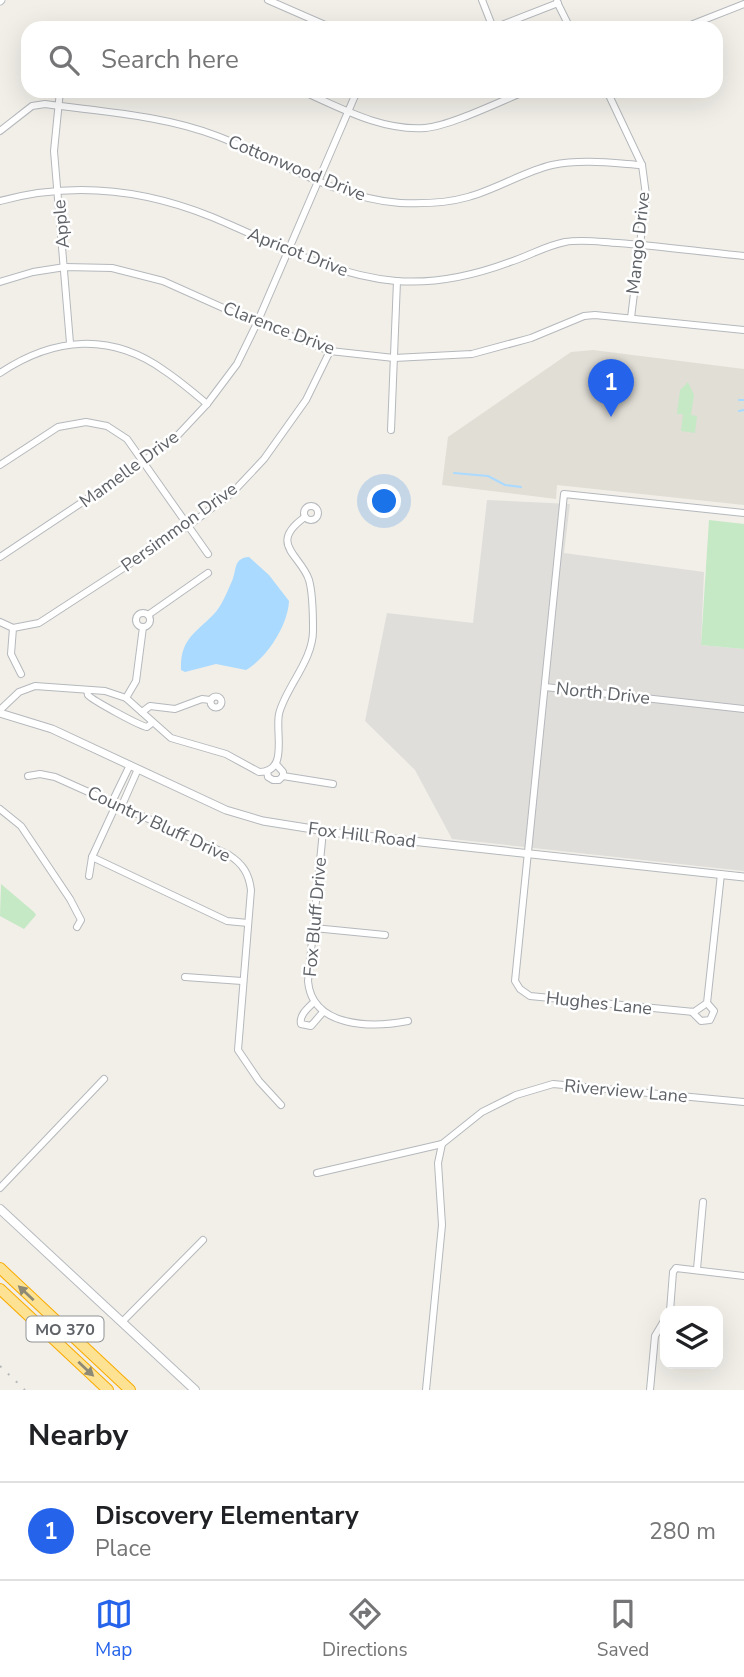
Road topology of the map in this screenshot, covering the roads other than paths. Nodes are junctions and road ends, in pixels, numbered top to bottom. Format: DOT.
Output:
graph roads {
  1 [pos="268,0"];
  2 [pos="482,0"];
  3 [pos="557,2"];
  4 [pos="744,4"];
  5 [pos="316,21"];
  6 [pos="491,21"];
  7 [pos="511,21"];
  8 [pos="566,21"];
  9 [pos="701,21"];
  10 [pos="59,98"];
  11 [pos="318,98"];
  12 [pos="354,98"];
  13 [pos="507,98"];
  14 [pos="610,98"];
  15 [pos="58,105"];
  16 [pos="348,111"];
  17 [pos="0,131"];
  18 [pos="642,165"];
  19 [pos="318,180"];
  20 [pos="58,190"];
  21 [pos="0,201"];
  22 [pos="639,244"];
  23 [pos="288,251"];
  24 [pos="744,256"];
  25 [pos="65,267"];
  26 [pos="397,281"];
  27 [pos="0,282"];
  28 [pos="631,318"];
  29 [pos="257,323"];
  30 [pos="744,330"];
  31 [pos="70,343"];
  32 [pos="330,351"];
  33 [pos="394,358"];
  34 [pos="0,373"];
  35 [pos="207,404"];
  36 [pos="391,430"];
  37 [pos="144,461"];
  38 [pos="0,465"];
  39 [pos="744,513"];
  40 [pos="305,517"];
  41 [pos="188,526"];
  42 [pos="208,554"];
  43 [pos="0,557"];
  44 [pos="208,573"];
  45 [pos="148,615"];
  46 [pos="0,622"];
  47 [pos="143,627"];
  48 [pos="13,628"];
  49 [pos="21,674"];
  50 [pos="545,687"];
  51 [pos="88,690"];
  52 [pos="126,698"];
  53 [pos="210,700"];
  54 [pos="744,709"];
  55 [pos="0,712"];
  56 [pos="142,712"];
  57 [pos="152,723"];
  58 [pos="275,764"];
  59 [pos="130,765"];
  60 [pos="138,769"];
  61 [pos="267,771"];
  62 [pos="28,776"];
  63 [pos="283,776"];
  64 [pos="333,784"];
  65 [pos="116,805"];
  66 [pos="0,809"];
  67 [pos="323,831"];
  68 [pos="527,854"];
  69 [pos="92,857"];
  70 [pos="721,874"];
  71 [pos="89,876"];
  72 [pos="744,877"];
  73 [pos="248,923"];
  74 [pos="76,927"];
  75 [pos="314,928"];
  76 [pos="385,935"];
  77 [pos="186,977"];
  78 [pos="242,981"];
  79 [pos="314,1002"];
  80 [pos="707,1003"];
  81 [pos="323,1012"];
  82 [pos="692,1012"];
  83 [pos="408,1021"];
  84 [pos="104,1079"];
  85 [pos="744,1102"];
  86 [pos="281,1105"];
  87 [pos="442,1144"];
  88 [pos="317,1173"];
  89 [pos="0,1188"];
  90 [pos="703,1202"];
  91 [pos="0,1209"];
  92 [pos="203,1240"];
  93 [pos="0,1268"];
  94 [pos="697,1269"];
  95 [pos="744,1276"];
  96 [pos="0,1289"];
  97 [pos="670,1306"];
  98 [pos="122,1322"];
  99 [pos="660,1328"];
  100 [pos="108,1390"];
  101 [pos="130,1390"];
  102 [pos="195,1390"];
  103 [pos="426,1390"];
  104 [pos="650,1390"];
  1 -- 5 [label="street"];
  2 -- 6 [label="street"];
  3 -- 7 [label="street"];
  3 -- 8 [label="street"];
  4 -- 9 [label="street"];
  10 -- 15 [label="street, Apple"];
  11 -- 16 [label="street"];
  12 -- 16 [label="street, Mamelle Drive"];
  13 -- 16 [label="street"];
  14 -- 18 [label="street, Mango Drive"];
  15 -- 17 [label="street, Cottonwood Drive"];
  15 -- 19 [label="street, Cottonwood Drive"];
  15 -- 20 [label="street, Apple"];
  16 -- 19 [label="street, Mamelle Drive"];
  18 -- 19 [label="street, Cottonwood Drive"];
  18 -- 22 [label="street, Mango Drive"];
  19 -- 23 [label="street, Mamelle Drive"];
  20 -- 21 [label="street, Apricot Drive"];
  20 -- 23 [label="street, Apricot Drive"];
  20 -- 25 [label="street, Apple"];
  22 -- 24 [label="street, Apricot Drive"];
  22 -- 26 [label="street, Apricot Drive"];
  22 -- 28 [label="street, Mango Drive"];
  23 -- 26 [label="street, Apricot Drive"];
  23 -- 29 [label="street, Mamelle Drive"];
  25 -- 27 [label="street, Clarence Drive"];
  25 -- 29 [label="street, Clarence Drive"];
  25 -- 31 [label="street, Apple"];
  26 -- 33 [label="street"];
  28 -- 30 [label="street, Clarence Drive"];
  28 -- 33 [label="street, Clarence Drive"];
  29 -- 32 [label="street, Clarence Drive"];
  29 -- 35 [label="street, Mamelle Drive"];
  31 -- 34 [label="street"];
  31 -- 35 [label="street"];
  32 -- 33 [label="street, Clarence Drive"];
  32 -- 41 [label="street, Persimmon Drive"];
  33 -- 36 [label="street"];
  35 -- 37 [label="street, Mamelle Drive"];
  37 -- 38 [label="street"];
  37 -- 41 [label="street"];
  37 -- 43 [label="street, Mamelle Drive"];
  39 -- 50 [label="street"];
  40 -- 58 [label="street"];
  41 -- 42 [label="street"];
  41 -- 48 [label="street, Persimmon Drive"];
  44 -- 45 [label="street"];
  45 -- 47 [label="street"];
  45 -- 47 [label="street"];
  46 -- 48 [label="street"];
  47 -- 52 [label="street"];
  48 -- 49 [label="street"];
  50 -- 54 [label="street, North Drive"];
  50 -- 68 [label="street, North Drive"];
  51 -- 52 [label="street"];
  51 -- 55 [label="street"];
  51 -- 57 [label="street"];
  52 -- 56 [label="street"];
  53 -- 56 [label="street"];
  55 -- 59 [label="street, Fox Hill Road"];
  56 -- 57 [label="street"];
  57 -- 61 [label="street"];
  58 -- 61 [label="street"];
  58 -- 63 [label="street"];
  59 -- 60 [label="street, Fox Hill Road"];
  59 -- 65 [label="street"];
  60 -- 65 [label="street"];
  60 -- 67 [label="street, Fox Hill Road"];
  61 -- 63 [label="street"];
  62 -- 65 [label="street, Country Bluff Drive"];
  63 -- 64 [label="street"];
  65 -- 69 [label="street"];
  65 -- 73 [label="street, Country Bluff Drive"];
  66 -- 74 [label="street"];
  67 -- 68 [label="street, Fox Hill Road"];
  67 -- 75 [label="street, Fox Bluff Drive"];
  68 -- 70 [label="street, Fox Hill Road"];
  68 -- 82 [label="street, Hughes Lane"];
  69 -- 71 [label="street"];
  69 -- 73 [label="street"];
  70 -- 72 [label="street, Fox Hill Road"];
  70 -- 80 [label="street, Hughes Lane"];
  73 -- 78 [label="street, Country Bluff Drive"];
  75 -- 76 [label="street"];
  75 -- 79 [label="street, Fox Bluff Drive"];
  77 -- 78 [label="street"];
  78 -- 86 [label="street, Country Bluff Drive"];
  79 -- 81 [label="street, Fox Bluff Drive"];
  79 -- 81 [label="street, Fox Bluff Drive"];
  80 -- 82 [label="street"];
  80 -- 82 [label="street, Hughes Lane"];
  81 -- 83 [label="street"];
  84 -- 89 [label="street"];
  85 -- 87 [label="street, Riverview Lane"];
  87 -- 88 [label="street, Riverview Lane"];
  87 -- 103 [label="street"];
  90 -- 94 [label="street"];
  91 -- 98 [label="main road"];
  92 -- 98 [label="street"];
  101 -- 93 [label="highway, MO 370, one-way"];
  94 -- 95 [label="street"];
  94 -- 97 [label="street"];
  96 -- 100 [label="highway, MO 370, one-way"];
  98 -- 102 [label="main road"];
  99 -- 104 [label="street"];
}
